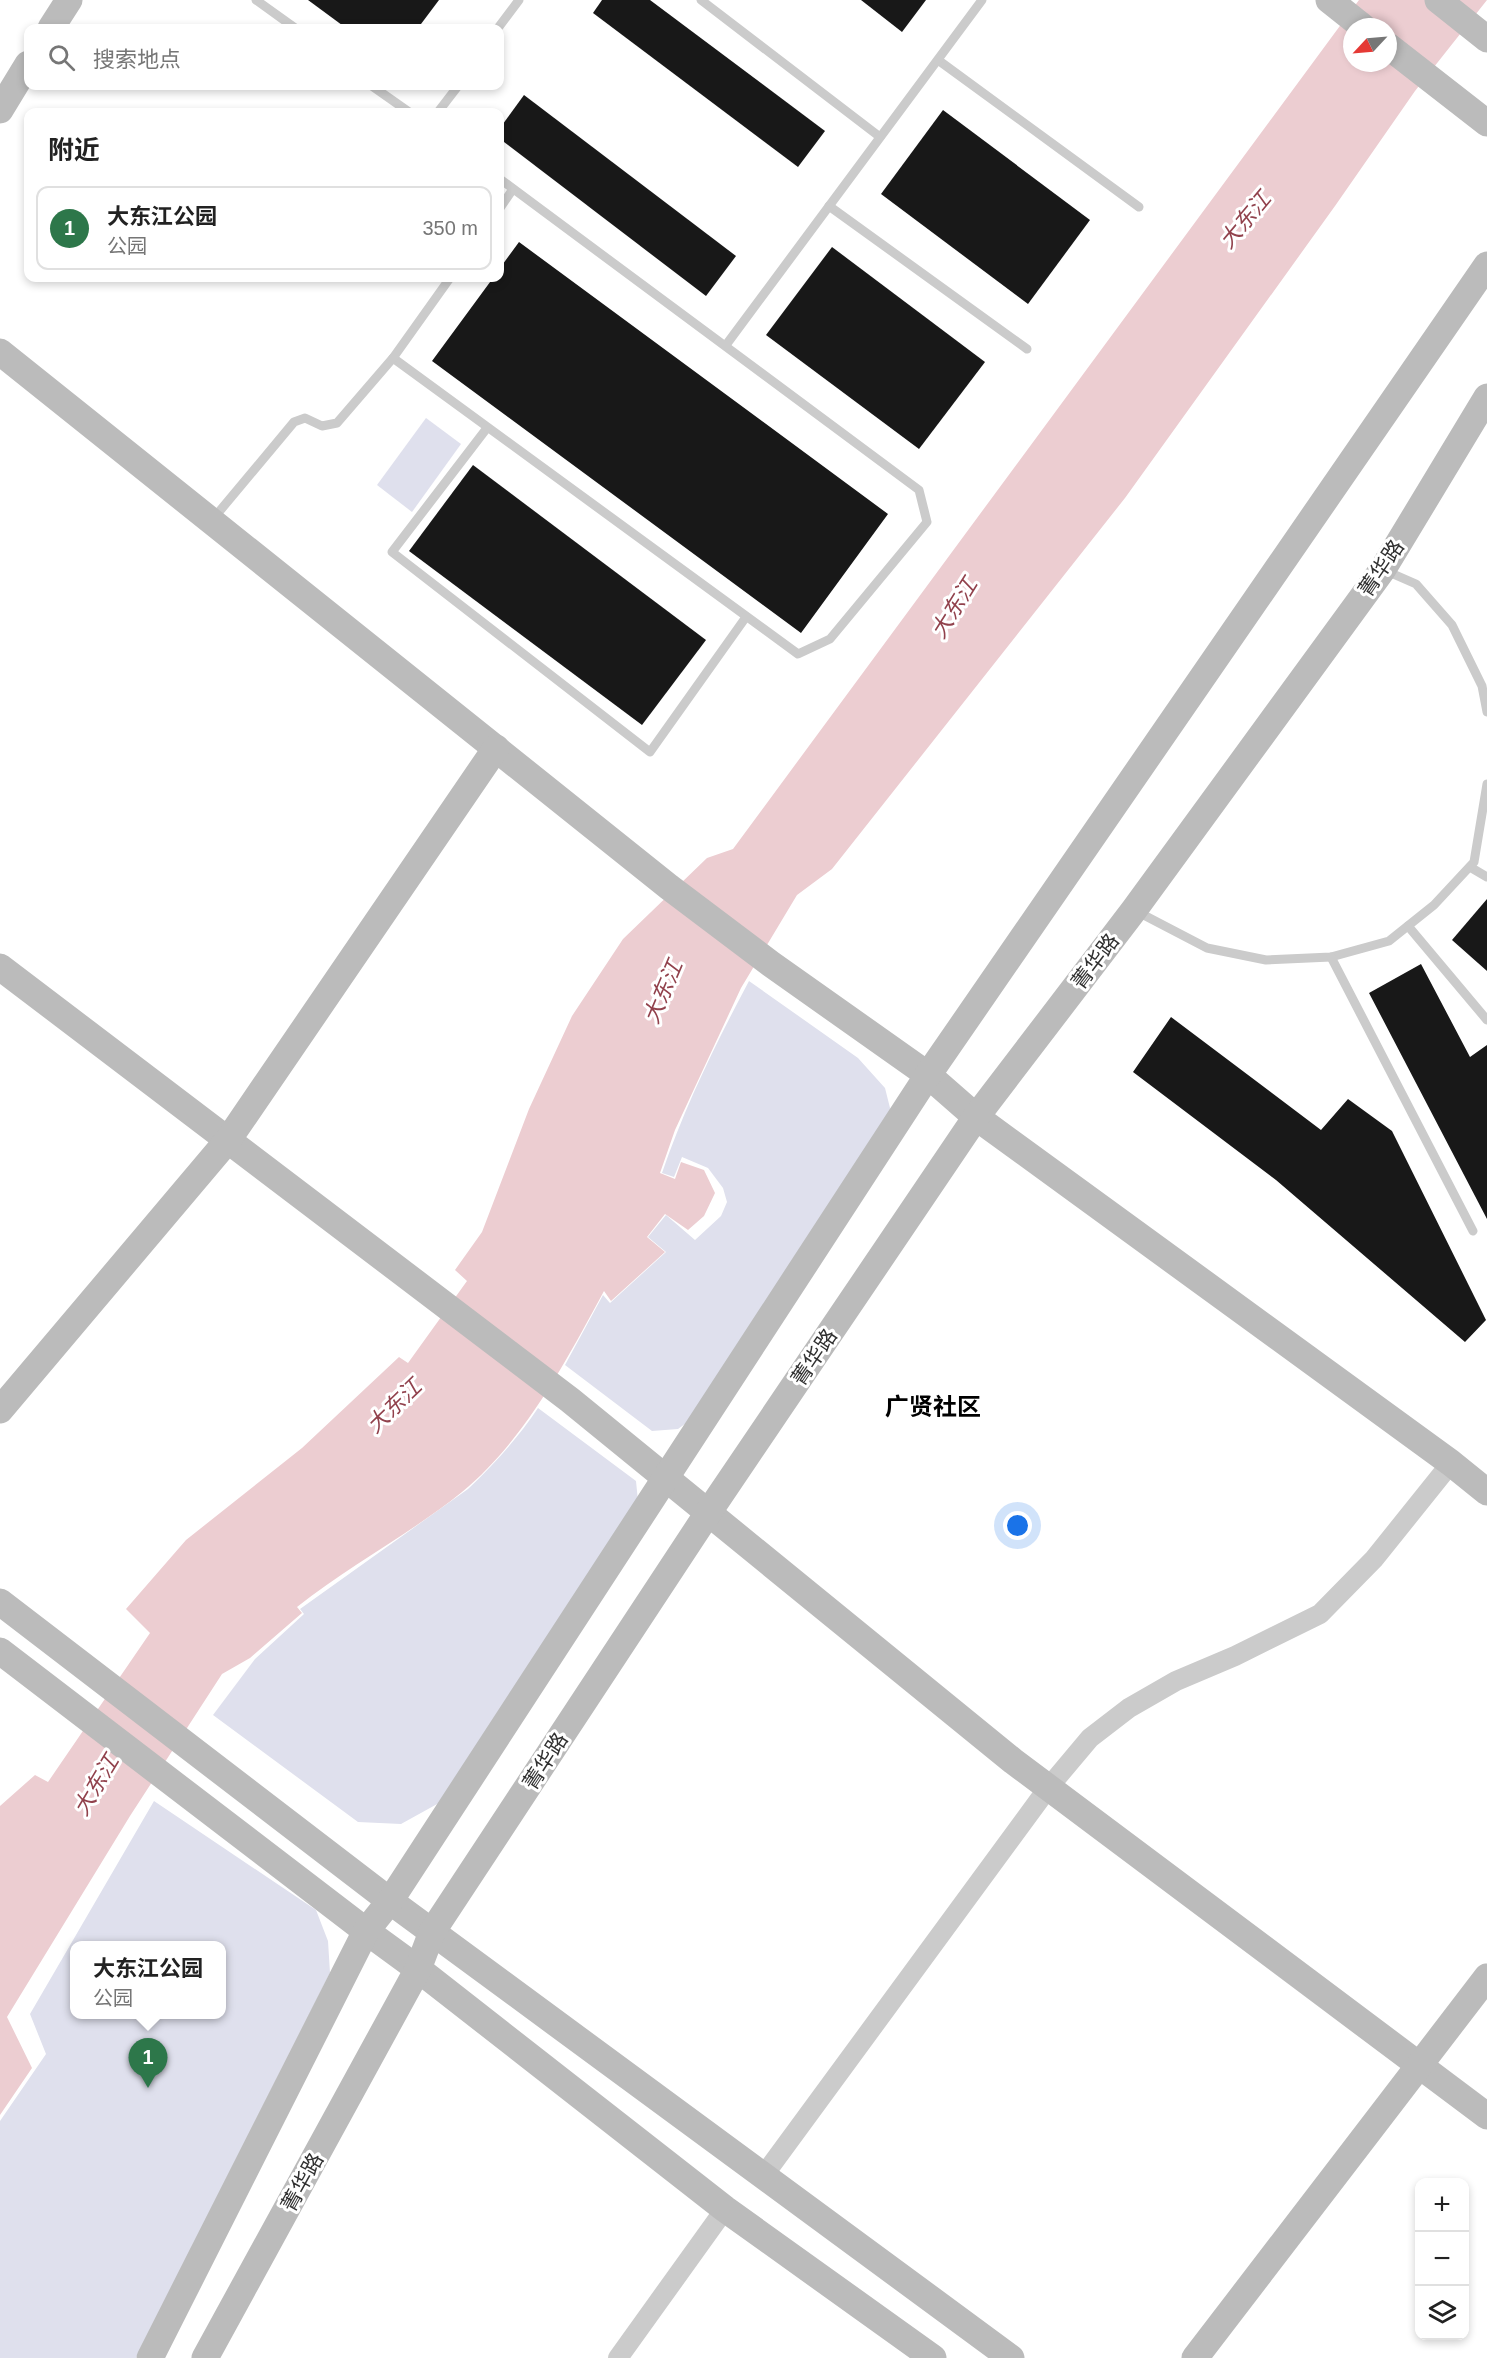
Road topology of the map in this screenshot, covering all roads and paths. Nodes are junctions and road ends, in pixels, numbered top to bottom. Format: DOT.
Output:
graph roads {
  1 [pos="69,0"];
  2 [pos="256,0"];
  3 [pos="519,0"];
  4 [pos="701,0"];
  5 [pos="982,0"];
  6 [pos="1438,0"];
  7 [pos="1330,1"];
  8 [pos="1352,18"];
  9 [pos="54,24"];
  10 [pos="289,24"];
  11 [pos="501,24"];
  12 [pos="1480,34"];
  13 [pos="1397,53"];
  14 [pos="938,60"];
  15 [pos="24,71"];
  16 [pos="378,90"];
  17 [pos="455,90"];
  18 [pos="403,108"];
  19 [pos="441,108"];
  20 [pos="0,110"];
  21 [pos="1487,123"];
  22 [pos="880,137"];
  23 [pos="504,182"];
  24 [pos="513,189"];
  25 [pos="504,202"];
  26 [pos="829,206"];
  27 [pos="1139,207"];
  28 [pos="1487,265"];
  29 [pos="447,282"];
  30 [pos="726,345"];
  31 [pos="1027,349"];
  32 [pos="0,352"];
  33 [pos="393,358"];
  34 [pos="1487,397"];
  35 [pos="487,428"];
  36 [pos="211,521"];
  37 [pos="1383,569"];
  38 [pos="746,616"];
  39 [pos="1487,707"];
  40 [pos="496,748"];
  41 [pos="1487,786"];
  42 [pos="1470,867"];
  43 [pos="1487,877"];
  44 [pos="1134,910"];
  45 [pos="1408,926"];
  46 [pos="1331,957"];
  47 [pos="0,967"];
  48 [pos="1487,1020"];
  49 [pos="928,1075"];
  50 [pos="976,1117"];
  51 [pos="228,1140"];
  52 [pos="1473,1231"];
  53 [pos="0,1410"];
  54 [pos="1451,1463"];
  55 [pos="665,1477"];
  56 [pos="1487,1492"];
  57 [pos="708,1513"];
  58 [pos="0,1602"];
  59 [pos="0,1651"];
  60 [pos="1048,1788"];
  61 [pos="390,1901"];
  62 [pos="366,1931"];
  63 [pos="432,1932"];
  64 [pos="418,1969"];
  65 [pos="1487,1977"];
  66 [pos="1418,2065"];
  67 [pos="1487,2116"];
  68 [pos="764,2175"];
  69 [pos="725,2209"];
  70 [pos="150,2358"];
  71 [pos="206,2358"];
  72 [pos="618,2358"];
  73 [pos="933,2358"];
  74 [pos="1011,2358"];
  75 [pos="1195,2358"];
  1 -- 9 [label="street"];
  2 -- 10 [label="lane"];
  3 -- 11 [label="lane"];
  4 -- 22 [label="lane"];
  5 -- 14 [label="lane"];
  6 -- 12 [label="street"];
  7 -- 8 [label="street"];
  13 -- 21 [label="street"];
  14 -- 22 [label="lane"];
  14 -- 27 [label="lane"];
  15 -- 20 [label="street"];
  16 -- 18 [label="lane"];
  17 -- 19 [label="lane"];
  22 -- 26 [label="lane"];
  23 -- 24 [label="lane"];
  24 -- 25 [label="lane"];
  24 -- 30 [label="lane"];
  26 -- 30 [label="lane"];
  26 -- 31 [label="lane"];
  28 -- 49 [label="street"];
  29 -- 33 [label="lane"];
  30 -- 38 [label="lane"];
  32 -- 36 [label="street"];
  33 -- 35 [label="lane"];
  33 -- 36 [label="lane"];
  34 -- 37 [label="street, 菁华路"];
  35 -- 38 [label="lane"];
  35 -- 38 [label="lane"];
  36 -- 40 [label="street"];
  37 -- 39 [label="lane"];
  37 -- 44 [label="street, 菁华路"];
  40 -- 49 [label="street"];
  40 -- 51 [label="street"];
  41 -- 42 [label="lane"];
  42 -- 43 [label="lane"];
  42 -- 45 [label="lane"];
  44 -- 46 [label="lane"];
  44 -- 50 [label="street, 菁华路"];
  45 -- 46 [label="lane"];
  45 -- 48 [label="lane"];
  46 -- 52 [label="lane"];
  47 -- 51 [label="street"];
  49 -- 50 [label="street"];
  49 -- 55 [label="street"];
  50 -- 54 [label="street"];
  50 -- 57 [label="street, 菁华路"];
  51 -- 53 [label="street"];
  51 -- 55 [label="street"];
  54 -- 56 [label="street"];
  54 -- 60 [label="street"];
  55 -- 57 [label="street"];
  55 -- 61 [label="street"];
  57 -- 60 [label="street"];
  57 -- 63 [label="street, 菁华路"];
  58 -- 61 [label="street"];
  59 -- 62 [label="street"];
  60 -- 66 [label="street"];
  60 -- 68 [label="street"];
  61 -- 62 [label="street"];
  61 -- 63 [label="street"];
  62 -- 64 [label="street"];
  62 -- 70 [label="street"];
  63 -- 64 [label="street, 菁华路"];
  63 -- 68 [label="street"];
  64 -- 69 [label="street"];
  64 -- 71 [label="street, 菁华路"];
  65 -- 66 [label="street"];
  66 -- 67 [label="street"];
  66 -- 75 [label="street"];
  68 -- 74 [label="street"];
  69 -- 72 [label="street"];
  69 -- 73 [label="street"];
}
